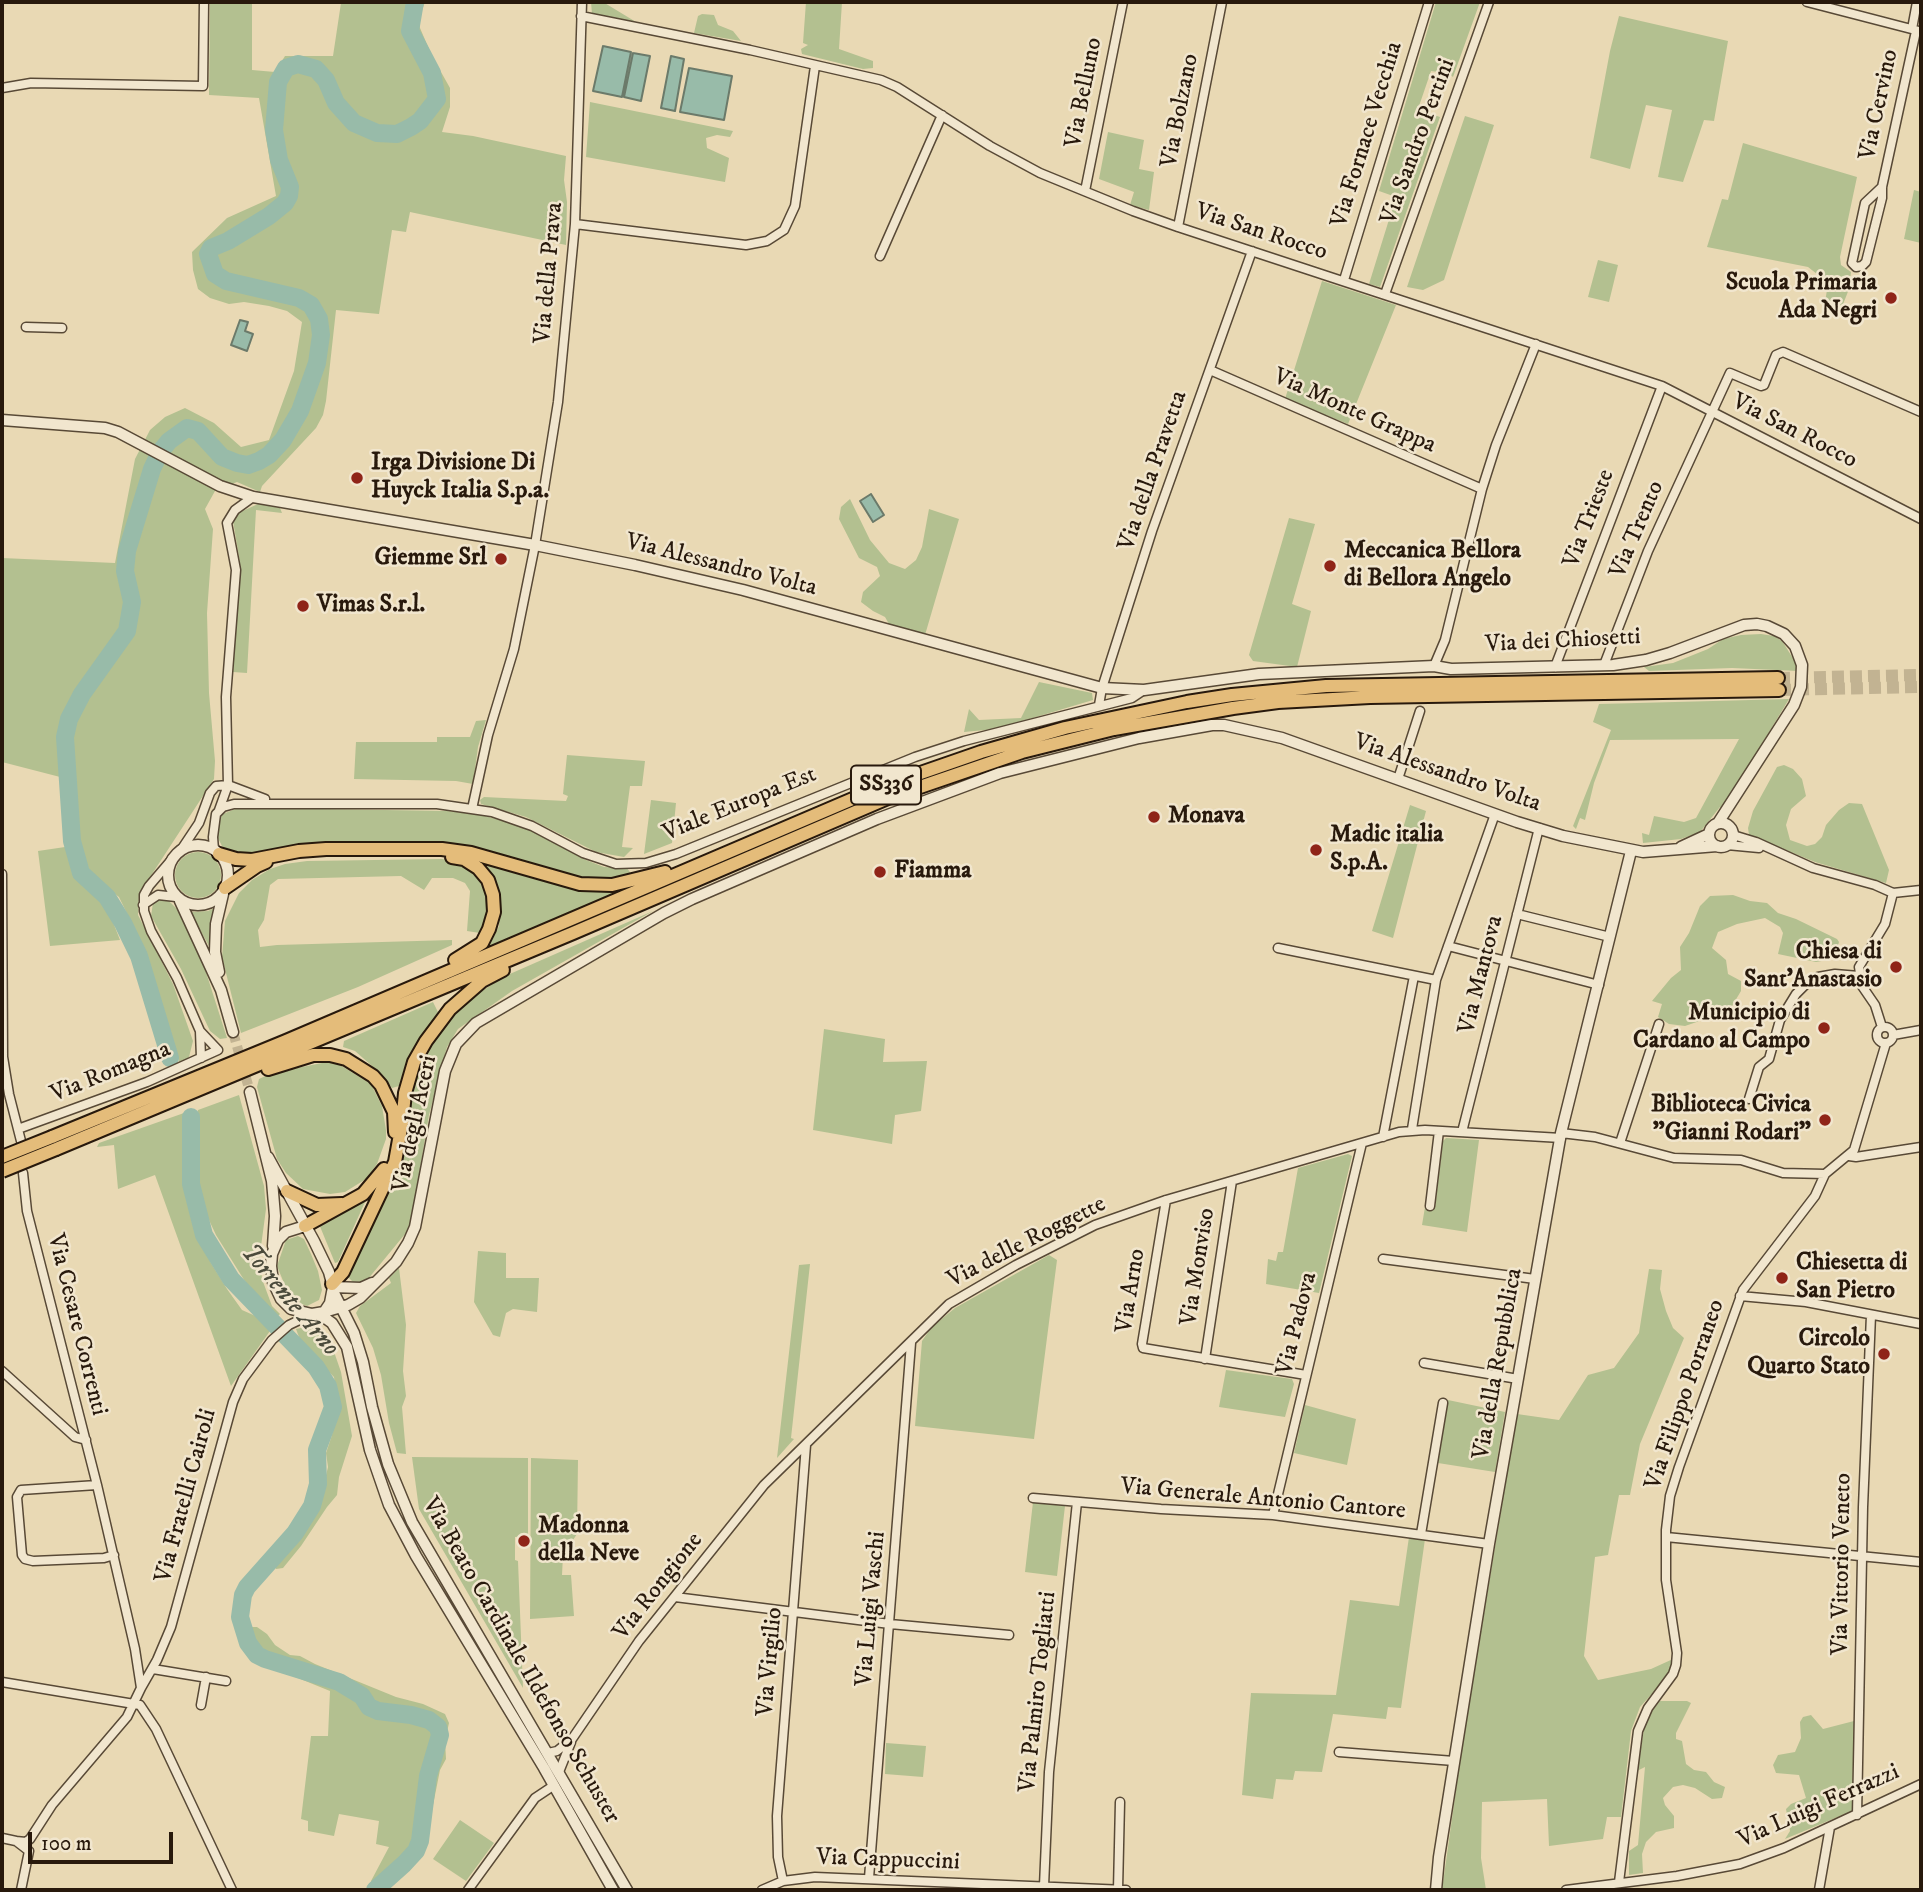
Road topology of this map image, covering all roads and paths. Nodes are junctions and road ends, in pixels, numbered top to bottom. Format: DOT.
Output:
graph roads {
  1 [pos="204,2"];
  2 [pos="582,2"];
  3 [pos="1123,2"];
  4 [pos="1222,2"];
  5 [pos="1429,2"];
  6 [pos="1489,2"];
  7 [pos="1807,2"];
  8 [pos="1917,2"];
  9 [pos="1844,6"];
  10 [pos="581,16"];
  11 [pos="1916,31"];
  12 [pos="815,66"];
  13 [pos="2,88"];
  14 [pos="942,115"];
  15 [pos="1882,187"];
  16 [pos="1085,191"];
  17 [pos="575,224"];
  18 [pos="1178,227"];
  19 [pos="1252,251"];
  20 [pos="880,256"];
  21 [pos="1345,280"];
  22 [pos="1385,295"];
  23 [pos="26,327"];
  24 [pos="62,328"];
  25 [pos="1536,344"];
  26 [pos="1210,370"];
  27 [pos="1662,386"];
  28 [pos="1711,410"];
  29 [pos="1921,412"];
  30 [pos="2,420"];
  31 [pos="1482,489"];
  32 [pos="253,497"];
  33 [pos="1921,519"];
  34 [pos="535,545"];
  35 [pos="1604,665"];
  36 [pos="1434,666"];
  37 [pos="1555,667"];
  38 [pos="1259,674"];
  39 [pos="1102,688"];
  40 [pos="1144,690"];
  41 [pos="1099,705"];
  42 [pos="1420,712"];
  43 [pos="1398,779"];
  44 [pos="228,785"];
  45 [pos="278,802"];
  46 [pos="219,810"];
  47 [pos="472,810"];
  48 [pos="1495,814"];
  49 [pos="1539,828"];
  50 [pos="1726,828"];
  51 [pos="1709,834"];
  52 [pos="1722,846"];
  53 [pos="1670,850"];
  54 [pos="1770,850"];
  55 [pos="733,851"];
  56 [pos="1631,851"];
  57 [pos="217,852"];
  58 [pos="177,854"];
  59 [pos="2,874"];
  60 [pos="224,890"];
  61 [pos="1921,890"];
  62 [pos="1892,894"];
  63 [pos="178,899"];
  64 [pos="2,902"];
  65 [pos="143,905"];
  66 [pos="664,913"];
  67 [pos="1517,914"];
  68 [pos="573,933"];
  69 [pos="1610,937"];
  70 [pos="1448,946"];
  71 [pos="1278,948"];
  72 [pos="1505,962"];
  73 [pos="1414,976"];
  74 [pos="1859,976"];
  75 [pos="1436,980"];
  76 [pos="1599,985"];
  77 [pos="221,990"];
  78 [pos="353,1011"];
  79 [pos="1659,1024"];
  80 [pos="1882,1027"];
  81 [pos="1921,1030"];
  82 [pos="200,1031"];
  83 [pos="233,1032"];
  84 [pos="1893,1035"];
  85 [pos="1886,1043"];
  86 [pos="2,1057"];
  87 [pos="201,1058"];
  88 [pos="250,1092"];
  89 [pos="1749,1099"];
  90 [pos="165,1104"];
  91 [pos="18,1129"];
  92 [pos="1412,1129"];
  93 [pos="1439,1130"];
  94 [pos="1462,1132"];
  95 [pos="1561,1136"];
  96 [pos="1383,1137"];
  97 [pos="21,1141"];
  98 [pos="54,1143"];
  99 [pos="1362,1143"];
  100 [pos="1620,1143"];
  101 [pos="1921,1147"];
  102 [pos="1849,1156"];
  103 [pos="2,1157"];
  104 [pos="268,1157"];
  105 [pos="2,1171"];
  106 [pos="23,1173"];
  107 [pos="1825,1174"];
  108 [pos="1232,1181"];
  109 [pos="287,1191"];
  110 [pos="1166,1200"];
  111 [pos="346,1203"];
  112 [pos="1430,1206"];
  113 [pos="306,1226"];
  114 [pos="272,1254"];
  115 [pos="1383,1259"];
  116 [pos="343,1272"];
  117 [pos="1535,1279"];
  118 [pos="379,1280"];
  119 [pos="333,1287"];
  120 [pos="349,1287"];
  121 [pos="1740,1296"];
  122 [pos="360,1298"];
  123 [pos="281,1299"];
  124 [pos="341,1307"];
  125 [pos="318,1312"];
  126 [pos="1871,1315"];
  127 [pos="350,1323"];
  128 [pos="1921,1324"];
  129 [pos="288,1326"];
  130 [pos="911,1343"];
  131 [pos="1205,1359"];
  132 [pos="1424,1363"];
  133 [pos="2,1371"];
  134 [pos="1306,1375"];
  135 [pos="1518,1379"];
  136 [pos="1443,1403"];
  137 [pos="86,1440"];
  138 [pos="806,1445"];
  139 [pos="785,1465"];
  140 [pos="97,1485"];
  141 [pos="1033,1498"];
  142 [pos="1077,1502"];
  143 [pos="1273,1515"];
  144 [pos="1421,1534"];
  145 [pos="1666,1537"];
  146 [pos="1489,1544"];
  147 [pos="114,1555"];
  148 [pos="1862,1556"];
  149 [pos="1921,1562"];
  150 [pos="675,1597"];
  151 [pos="794,1613"];
  152 [pos="890,1624"];
  153 [pos="1009,1634"];
  154 [pos="153,1669"];
  155 [pos="206,1677"];
  156 [pos="226,1681"];
  157 [pos="2,1682"];
  158 [pos="141,1688"];
  159 [pos="134,1705"];
  160 [pos="201,1706"];
  161 [pos="572,1739"];
  162 [pos="1339,1752"];
  163 [pos="548,1753"];
  164 [pos="1454,1761"];
  165 [pos="559,1772"];
  166 [pos="1921,1784"];
  167 [pos="553,1786"];
  168 [pos="1120,1802"];
  169 [pos="1857,1815"];
  170 [pos="1830,1827"];
  171 [pos="2,1838"];
  172 [pos="16,1841"];
  173 [pos="869,1878"];
  174 [pos="783,1881"];
  175 [pos="1044,1886"];
  176 [pos="1620,1886"];
  177 [pos="1015,1888"];
  178 [pos="21,1890"];
  179 [pos="232,1890"];
  180 [pos="468,1890"];
  181 [pos="613,1890"];
  182 [pos="627,1890"];
  183 [pos="762,1890"];
  184 [pos="1118,1890"];
  185 [pos="1126,1890"];
  186 [pos="1436,1890"];
  187 [pos="1566,1890"];
  188 [pos="1819,1890"];
  1 -- 13 [label="street"];
  2 -- 10 [label="street, Via della Prava"];
  3 -- 16 [label="street, Via Belluno"];
  4 -- 18 [label="street, Via Bolzano"];
  5 -- 21 [label="street, Via Fornace Vecchia"];
  6 -- 22 [label="street, Via Sandro Pertini"];
  7 -- 9 [label="street"];
  8 -- 11 [label="street, Via Cervino"];
  9 -- 11 [label="street"];
  10 -- 12 [label="street, Via San Rocco"];
  10 -- 17 [label="street, Via della Prava"];
  11 -- 15 [label="street, Via Cervino"];
  12 -- 14 [label="street, Via San Rocco"];
  12 -- 17 [label="street"];
  14 -- 16 [label="street, Via San Rocco"];
  14 -- 20 [label="street"];
  15 -- 15 [label="street, Via Cervino"];
  16 -- 18 [label="street, Via San Rocco"];
  17 -- 34 [label="street, Via della Prava"];
  18 -- 19 [label="street, Via San Rocco"];
  19 -- 21 [label="street, Via San Rocco"];
  19 -- 26 [label="street, Via della Pravetta"];
  21 -- 22 [label="street, Via San Rocco"];
  22 -- 25 [label="street, Via San Rocco"];
  23 -- 24 [label="street"];
  25 -- 27 [label="street, Via San Rocco"];
  25 -- 31 [label="street, Via dei Chiosetti"];
  26 -- 31 [label="street, Via Monte Grappa"];
  26 -- 39 [label="street, Via della Pravetta"];
  27 -- 28 [label="street, Via San Rocco"];
  27 -- 37 [label="street, Via Trieste"];
  28 -- 29 [label="street, Via Trento"];
  28 -- 33 [label="street, Via San Rocco"];
  28 -- 35 [label="street, Via Trento"];
  30 -- 32 [label="street, Via Alessandro Volta"];
  31 -- 36 [label="street, Via dei Chiosetti"];
  32 -- 34 [label="street, Via Alessandro Volta"];
  32 -- 44 [label="street"];
  34 -- 39 [label="street, Via Alessandro Volta"];
  34 -- 47 [label="street"];
  35 -- 37 [label="street, Via dei Chiosetti"];
  35 -- 50 [label="street, Via dei Chiosetti"];
  36 -- 37 [label="street, Via dei Chiosetti"];
  36 -- 38 [label="street, Via dei Chiosetti"];
  38 -- 40 [label="street, Via Alessandro Volta"];
  39 -- 40 [label="street, Via Alessandro Volta"];
  39 -- 41 [label="street, Via della Pravetta"];
  40 -- 41 [label="street, Viale Europa Est"];
  41 -- 47 [label="street, Viale Europa Est"];
  42 -- 43 [label="street"];
  43 -- 48 [label="street, Via Alessandro Volta"];
  43 -- 66 [label="street, Via Alessandro Volta"];
  44 -- 45 [label="street"];
  44 -- 46 [label="street"];
  44 -- 58 [label="street"];
  45 -- 46 [label="street"];
  45 -- 47 [label="street, Viale Europa Est"];
  46 -- 57 [label="street"];
  48 -- 49 [label="street, Via Alessandro Volta"];
  48 -- 70 [label="street"];
  49 -- 56 [label="street, Via Alessandro Volta"];
  49 -- 67 [label="street, Via Mantova"];
  50 -- 51 [label="street, Via Alessandro Volta"];
  50 -- 52 [label="street"];
  50 -- 54 [label="street, Via Alessandro Volta"];
  51 -- 52 [label="street"];
  51 -- 53 [label="street, Via Alessandro Volta"];
  52 -- 53 [label="street, Via Alessandro Volta"];
  52 -- 54 [label="street, Via Alessandro Volta"];
  53 -- 56 [label="street, Via Alessandro Volta"];
  54 -- 62 [label="street, Via Alessandro Volta"];
  55 -- 57 [label="highway"];
  55 -- 68 [label="highway, SS336"];
  55 -- 78 [label="highway, SS336"];
  56 -- 69 [label="street, Via della Repubblica"];
  57 -- 58 [label="street"];
  57 -- 60 [label="street"];
  58 -- 63 [label="street"];
  58 -- 65 [label="street"];
  59 -- 64 [label="street"];
  60 -- 63 [label="street"];
  60 -- 77 [label="street"];
  60 -- 78 [label="highway"];
  61 -- 62 [label="street"];
  62 -- 74 [label="street"];
  63 -- 65 [label="street"];
  63 -- 77 [label="street"];
  64 -- 86 [label="street"];
  65 -- 82 [label="street"];
  66 -- 118 [label="street, Via degli Aceri"];
  67 -- 69 [label="street"];
  67 -- 72 [label="street, Via Mantova"];
  68 -- 90 [label="highway, SS336"];
  68 -- 116 [label="highway"];
  69 -- 76 [label="street, Via della Repubblica"];
  70 -- 72 [label="street"];
  70 -- 75 [label="street"];
  71 -- 73 [label="street"];
  72 -- 76 [label="street"];
  72 -- 94 [label="street, Via Mantova"];
  73 -- 75 [label="street"];
  73 -- 96 [label="street"];
  74 -- 80 [label="street"];
  74 -- 89 [label="street"];
  75 -- 92 [label="street"];
  76 -- 95 [label="street, Via della Repubblica"];
  77 -- 83 [label="street"];
  78 -- 98 [label="highway, SS336"];
  79 -- 100 [label="street"];
  80 -- 84 [label="street"];
  80 -- 85 [label="street"];
  81 -- 84 [label="street"];
  82 -- 87 [label="street"];
  82 -- 87 [label="street, Via Romagna"];
  84 -- 85 [label="street"];
  85 -- 102 [label="street"];
  86 -- 91 [label="street"];
  87 -- 91 [label="street, Via Romagna"];
  88 -- 104 [label="street"];
  90 -- 98 [label="highway, SS336"];
  90 -- 111 [label="highway"];
  91 -- 97 [label="street"];
  92 -- 93 [label="street, Via delle Roggette"];
  92 -- 96 [label="street, Via delle Roggette"];
  93 -- 94 [label="street, Via delle Roggette"];
  93 -- 112 [label="street"];
  94 -- 95 [label="street, Via delle Roggette"];
  95 -- 100 [label="street, Via delle Roggette"];
  95 -- 117 [label="street, Via della Repubblica"];
  96 -- 99 [label="street, Via delle Roggette"];
  98 -- 103 [label="highway, SS336, bridge"];
  98 -- 105 [label="highway, SS336, bridge"];
  99 -- 108 [label="street, Via delle Roggette"];
  99 -- 134 [label="street, Via Padova"];
  100 -- 107 [label="street, Via delle Roggette"];
  101 -- 102 [label="street"];
  102 -- 107 [label="street, Via Filippo Porraneo"];
  104 -- 109 [label="street"];
  104 -- 114 [label="street"];
  106 -- 137 [label="street, Via Cesare Correnti"];
  107 -- 121 [label="street, Via Filippo Porraneo"];
  108 -- 110 [label="street, Via delle Roggette"];
  108 -- 131 [label="street, Via Monviso"];
  109 -- 111 [label="highway"];
  109 -- 113 [label="street"];
  110 -- 130 [label="street, Via delle Roggette"];
  110 -- 131 [label="street, Via Arno"];
  111 -- 113 [label="highway"];
  113 -- 114 [label="street"];
  113 -- 119 [label="street"];
  114 -- 123 [label="street"];
  115 -- 117 [label="street"];
  116 -- 119 [label="highway"];
  116 -- 120 [label="street"];
  117 -- 135 [label="street, Via della Repubblica"];
  118 -- 120 [label="street"];
  118 -- 122 [label="street, Via degli Aceri"];
  119 -- 120 [label="street"];
  119 -- 124 [label="street, Via Beato Cardinale Ildefonso Schuster"];
  119 -- 125 [label="street"];
  121 -- 126 [label="street"];
  121 -- 145 [label="street, Via Filippo Porraneo"];
  122 -- 124 [label="street"];
  122 -- 127 [label="street"];
  123 -- 125 [label="street"];
  123 -- 129 [label="street"];
  124 -- 125 [label="street"];
  124 -- 127 [label="street, Via Beato Cardinale Ildefonso Schuster"];
  125 -- 129 [label="street, Via Fratelli Cairoli"];
  125 -- 167 [label="street, Via Beato Cardinale Ildefonso Schuster"];
  126 -- 128 [label="street"];
  126 -- 148 [label="street, Via Vittorio Veneto"];
  127 -- 163 [label="street, Via Beato Cardinale Ildefonso Schuster"];
  129 -- 154 [label="street, Via Fratelli Cairoli"];
  130 -- 138 [label="street, Via delle Roggette"];
  130 -- 152 [label="street, Via Luigi Vaschi"];
  131 -- 134 [label="street, Via Arno"];
  132 -- 135 [label="street"];
  133 -- 137 [label="street"];
  134 -- 143 [label="street, Via Padova"];
  135 -- 146 [label="street, Via della Repubblica"];
  136 -- 144 [label="street"];
  137 -- 140 [label="street, Via Cesare Correnti"];
  138 -- 139 [label="street, Via delle Roggette"];
  138 -- 151 [label="street, Via Virgilio"];
  139 -- 150 [label="street, Via Rongione"];
  140 -- 147 [label="street, Via Cesare Correnti"];
  140 -- 147 [label="street"];
  141 -- 142 [label="street, Via Generale Antonio Cantore"];
  142 -- 143 [label="street, Via Generale Antonio Cantore"];
  142 -- 175 [label="street, Via Palmiro Togliatti"];
  143 -- 144 [label="street, Via Generale Antonio Cantore"];
  144 -- 146 [label="street, Via Generale Antonio Cantore"];
  145 -- 148 [label="street"];
  145 -- 176 [label="street, Via Filippo Porraneo"];
  146 -- 164 [label="street, Via della Repubblica"];
  147 -- 158 [label="street, Via Cesare Correnti"];
  148 -- 149 [label="street"];
  148 -- 169 [label="street, Via Vittorio Veneto"];
  150 -- 151 [label="street"];
  150 -- 161 [label="street, Via Rongione"];
  151 -- 152 [label="street"];
  151 -- 174 [label="street, Via Virgilio"];
  152 -- 153 [label="street"];
  152 -- 173 [label="street, Via Luigi Vaschi"];
  154 -- 155 [label="street"];
  154 -- 158 [label="street, Via Fratelli Cairoli"];
  155 -- 156 [label="street"];
  155 -- 160 [label="street"];
  157 -- 159 [label="street"];
  158 -- 159 [label="street"];
  159 -- 172 [label="street"];
  159 -- 179 [label="street"];
  161 -- 163 [label="street, Via Rongione"];
  161 -- 165 [label="street, Via Rongione"];
  162 -- 164 [label="street"];
  163 -- 165 [label="street, Via Beato Cardinale Ildefonso Schuster"];
  164 -- 186 [label="street, Via della Repubblica"];
  165 -- 182 [label="street, Via Beato Cardinale Ildefonso Schuster"];
  166 -- 169 [label="street, Via Luigi Ferrazzi"];
  167 -- 180 [label="street"];
  167 -- 181 [label="street, Via Beato Cardinale Ildefonso Schuster"];
  168 -- 184 [label="street"];
  169 -- 170 [label="street, Via Luigi Ferrazzi"];
  170 -- 176 [label="street, Via Luigi Ferrazzi"];
  170 -- 188 [label="street"];
  171 -- 172 [label="street"];
  172 -- 178 [label="street"];
  173 -- 174 [label="street, Via Cappuccini"];
  173 -- 177 [label="street, Via Cappuccini"];
  174 -- 183 [label="street, Via Cappuccini"];
  175 -- 177 [label="street, Via Cappuccini"];
  175 -- 184 [label="street, Via Cappuccini"];
  176 -- 187 [label="street, Via Luigi Ferrazzi"];
  184 -- 185 [label="street, Via Cappuccini"];
}
